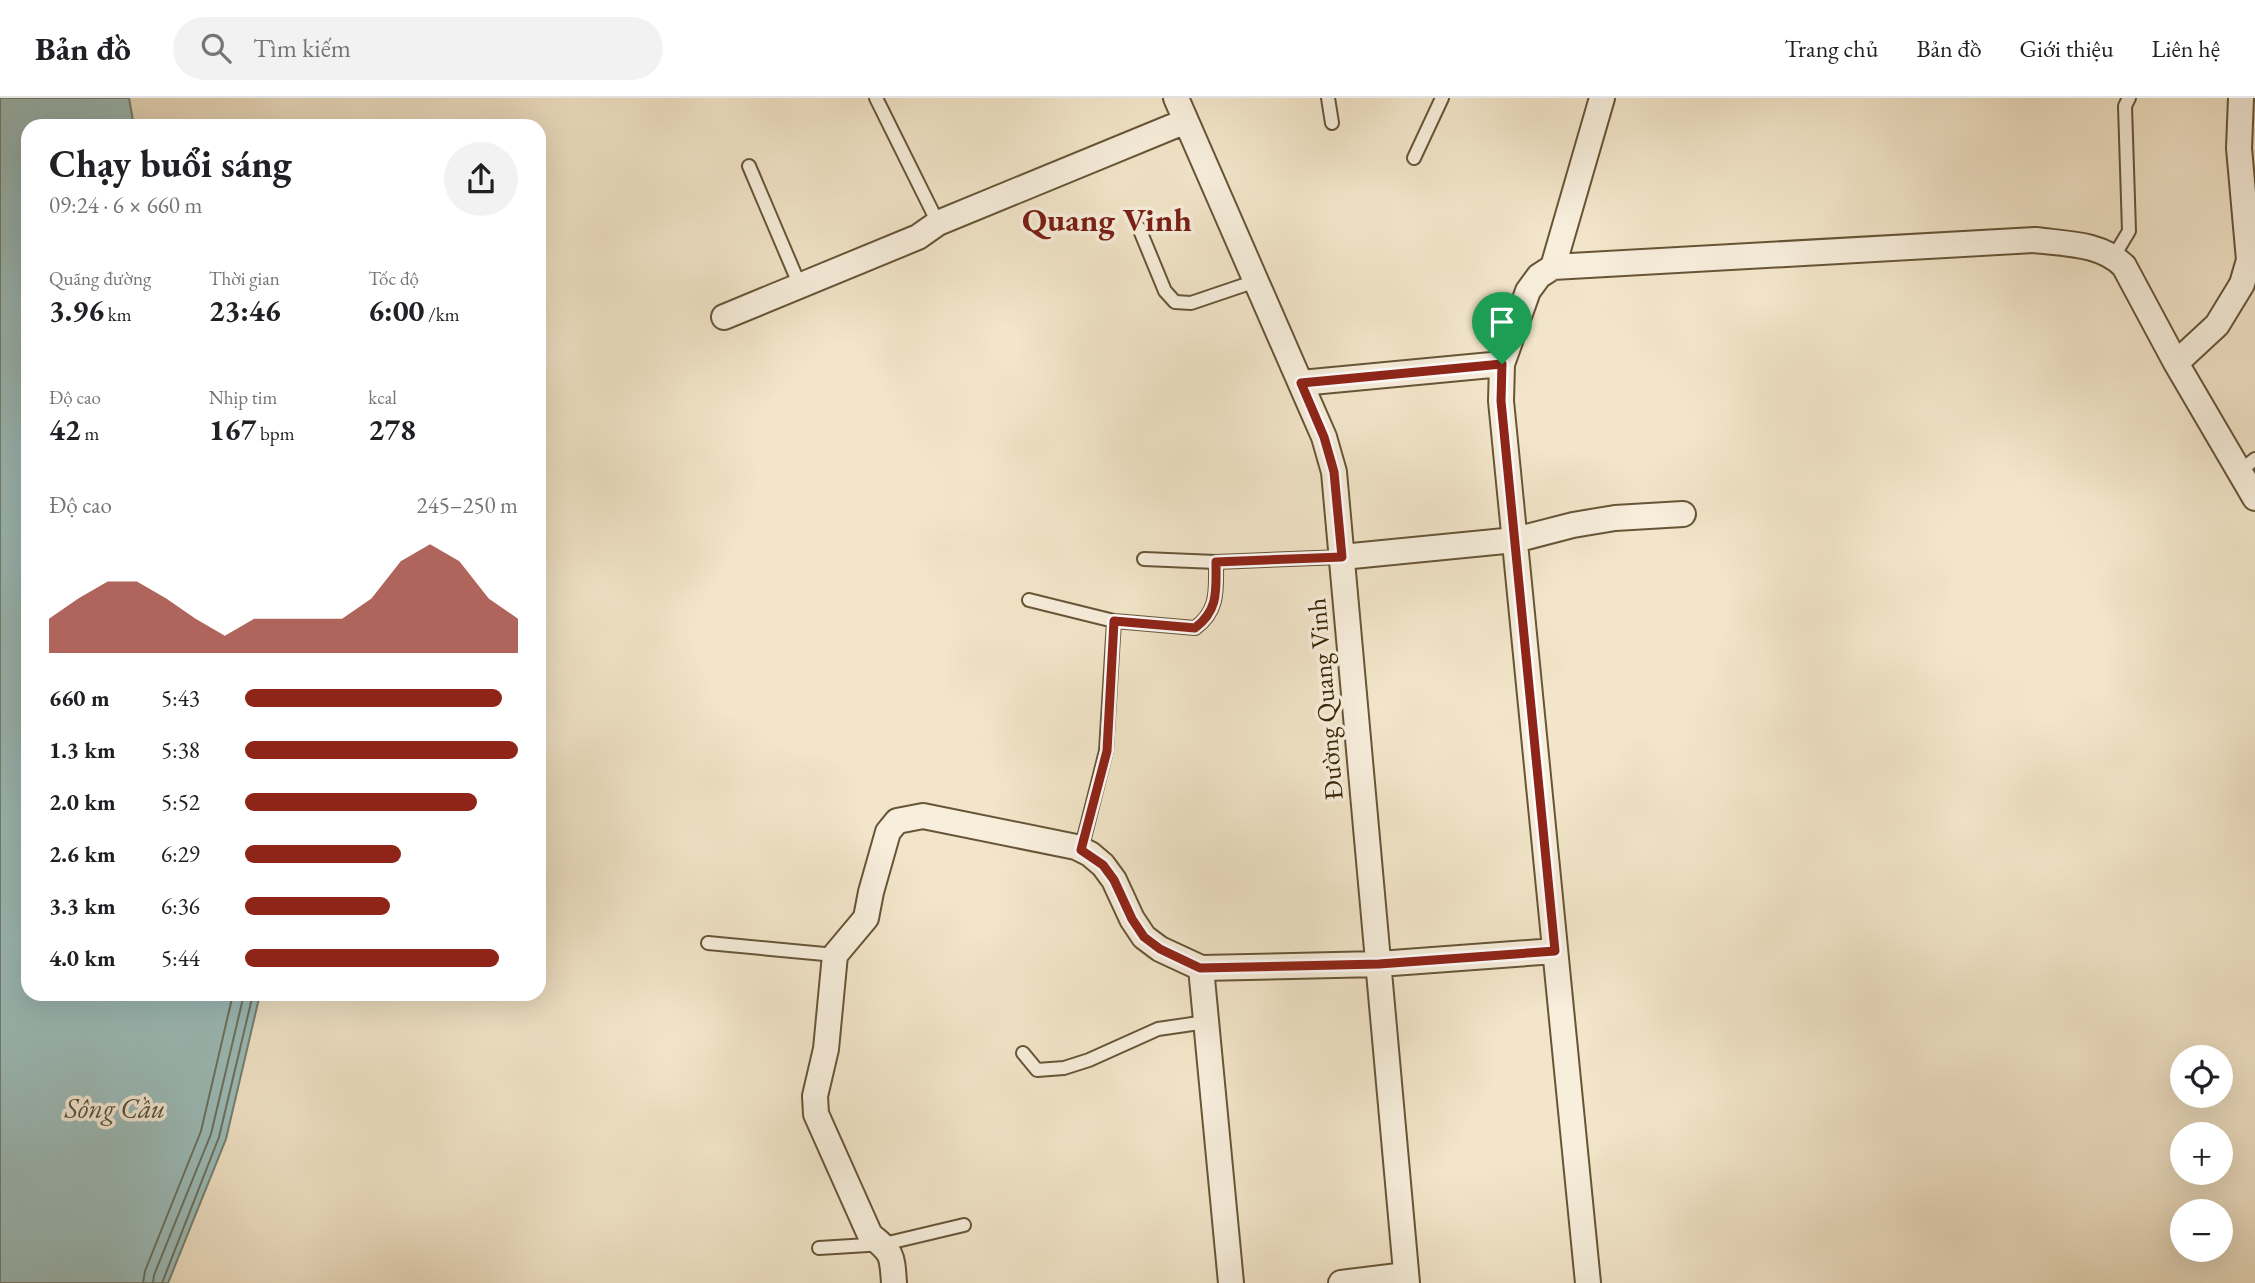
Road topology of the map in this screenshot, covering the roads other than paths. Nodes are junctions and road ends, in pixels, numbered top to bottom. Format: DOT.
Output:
graph roads {
  1 [pos="877,98"];
  2 [pos="1176,98"];
  3 [pos="1328,98"];
  4 [pos="1442,98"];
  5 [pos="1602,98"];
  6 [pos="2129,98"];
  7 [pos="2241,98"];
  8 [pos="1186,121"];
  9 [pos="1332,123"];
  10 [pos="2247,148"];
  11 [pos="1415,158"];
  12 [pos="749,166"];
  13 [pos="938,223"];
  14 [pos="1139,228"];
  15 [pos="2114,256"];
  16 [pos="1553,267"];
  17 [pos="1256,281"];
  18 [pos="800,286"];
  19 [pos="724,317"];
  20 [pos="2176,363"];
  21 [pos="1502,364"];
  22 [pos="1301,383"];
  23 [pos="2247,465"];
  24 [pos="2255,498"];
  25 [pos="1683,514"];
  26 [pos="1515,540"];
  27 [pos="1342,557"];
  28 [pos="1144,559"];
  29 [pos="1216,562"];
  30 [pos="1029,600"];
  31 [pos="1114,621"];
  32 [pos="1081,850"];
  33 [pos="708,943"];
  34 [pos="1555,951"];
  35 [pos="835,955"];
  36 [pos="1379,964"];
  37 [pos="1200,968"];
  38 [pos="1206,1022"];
  39 [pos="1023,1054"];
  40 [pos="964,1225"];
  41 [pos="884,1244"];
  42 [pos="819,1248"];
  43 [pos="1406,1279"];
  44 [pos="894,1283"];
  45 [pos="1231,1283"];
  46 [pos="1340,1283"];
  47 [pos="1588,1283"];
  1 -- 13 [label="lane"];
  2 -- 8 [label="street, Đường Quang Vinh"];
  3 -- 9 [label="lane"];
  4 -- 11 [label="lane"];
  5 -- 16 [label="street"];
  6 -- 15 [label="lane"];
  7 -- 10 [label="street"];
  8 -- 13 [label="street"];
  8 -- 17 [label="street, Đường Quang Vinh"];
  10 -- 20 [label="street"];
  12 -- 18 [label="lane"];
  13 -- 18 [label="street"];
  14 -- 17 [label="lane"];
  15 -- 16 [label="street"];
  15 -- 20 [label="street"];
  16 -- 21 [label="street"];
  17 -- 22 [label="street, Đường Quang Vinh"];
  18 -- 19 [label="street"];
  20 -- 23 [label="street"];
  21 -- 22 [label="street"];
  21 -- 26 [label="street"];
  22 -- 27 [label="street, Đường Quang Vinh"];
  23 -- 24 [label="street"];
  25 -- 26 [label="street"];
  26 -- 27 [label="street"];
  26 -- 34 [label="street"];
  27 -- 29 [label="lane"];
  27 -- 36 [label="street, Đường Quang Vinh"];
  28 -- 29 [label="lane"];
  29 -- 31 [label="lane"];
  30 -- 31 [label="lane"];
  31 -- 32 [label="lane"];
  32 -- 35 [label="street"];
  32 -- 37 [label="street"];
  33 -- 35 [label="lane"];
  34 -- 36 [label="street"];
  34 -- 47 [label="street"];
  35 -- 41 [label="street"];
  36 -- 37 [label="street"];
  36 -- 43 [label="street, Đường Quang Vinh"];
  37 -- 38 [label="street"];
  38 -- 39 [label="lane"];
  38 -- 45 [label="street"];
  40 -- 41 [label="lane"];
  41 -- 42 [label="lane"];
  41 -- 44 [label="street"];
  43 -- 46 [label="street"];
}
